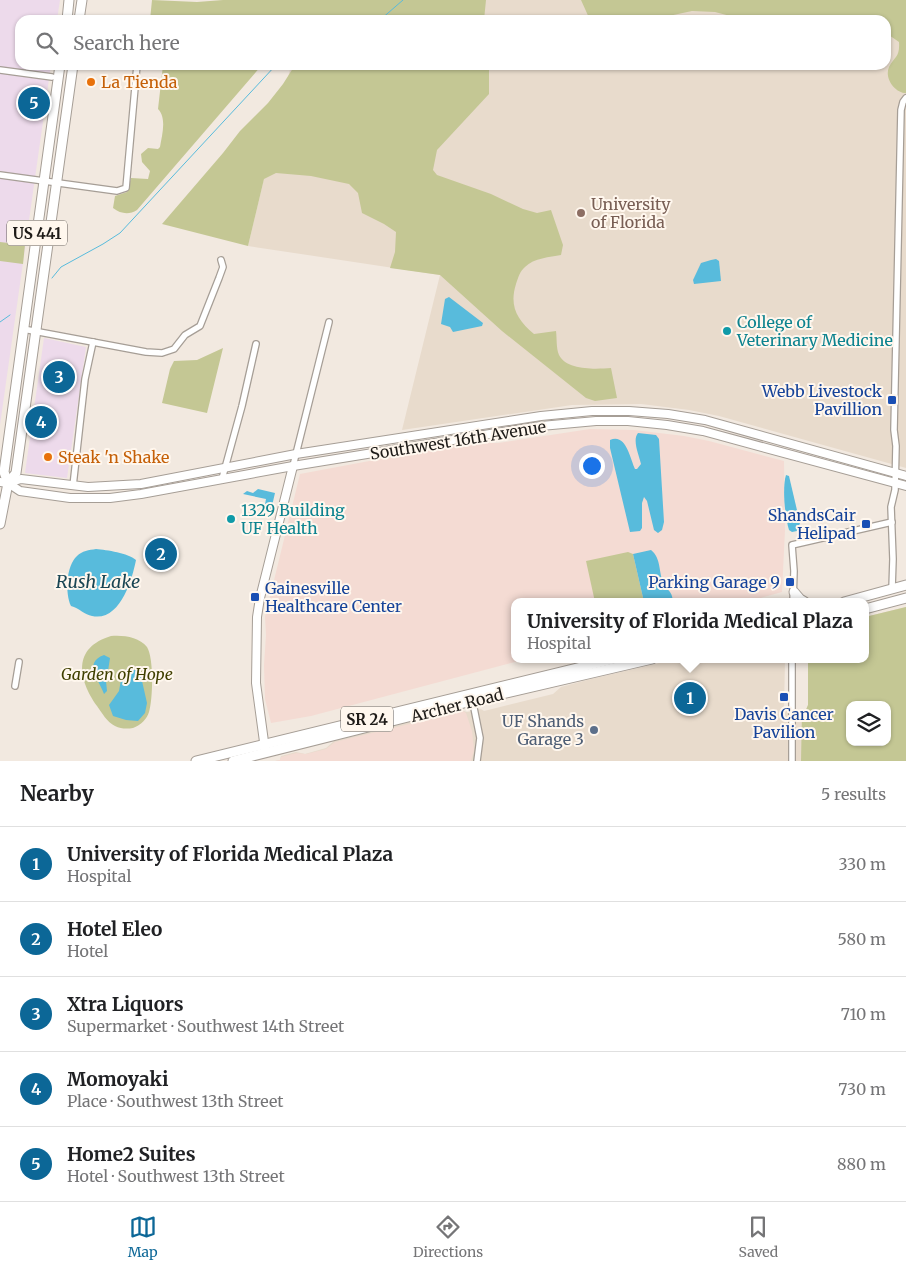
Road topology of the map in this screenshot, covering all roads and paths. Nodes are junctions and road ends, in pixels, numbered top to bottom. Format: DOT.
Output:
graph roads {
  1 [pos="69,0"];
  2 [pos="82,0"];
  3 [pos="68,15"];
  4 [pos="80,15"];
  5 [pos="0,70"];
  6 [pos="58,70"];
  7 [pos="71,70"];
  8 [pos="137,70"];
  9 [pos="55,78"];
  10 [pos="70,80"];
  11 [pos="904,100"];
  12 [pos="0,175"];
  13 [pos="44,181"];
  14 [pos="56,183"];
  15 [pos="221,260"];
  16 [pos="329,322"];
  17 [pos="23,329"];
  18 [pos="36,331"];
  19 [pos="93,342"];
  20 [pos="256,344"];
  21 [pos="296,454"];
  22 [pos="292,466"];
  23 [pos="225,468"];
  24 [pos="896,473"];
  25 [pos="906,476"];
  26 [pos="222,479"];
  27 [pos="4,482"];
  28 [pos="895,483"];
  29 [pos="73,486"];
  30 [pos="906,486"];
  31 [pos="892,522"];
  32 [pos="0,524"];
  33 [pos="906,586"];
  34 [pos="892,589"];
  35 [pos="794,592"];
  36 [pos="793,598"];
  37 [pos="799,598"];
  38 [pos="859,598"];
  39 [pos="906,598"];
  40 [pos="869,608"];
  41 [pos="19,662"];
  42 [pos="599,663"];
  43 [pos="633,663"];
  44 [pos="792,663"];
  45 [pos="16,686"];
  46 [pos="472,697"];
  47 [pos="265,749"];
  48 [pos="196,761"];
  49 [pos="233,761"];
  50 [pos="477,761"];
  51 [pos="792,761"];
  1 -- 3 [label="main road"];
  2 -- 4 [label="main road"];
  5 -- 9 [label="street"];
  6 -- 9 [label="main road, US 441"];
  7 -- 10 [label="main road, US 441"];
  8 -- 14 [label="street"];
  9 -- 10 [label="main road"];
  9 -- 13 [label="main road, US 441"];
  10 -- 14 [label="main road, US 441"];
  11 -- 24 [label="street"];
  12 -- 13 [label="street"];
  13 -- 14 [label="street"];
  13 -- 17 [label="main road, US 441"];
  14 -- 18 [label="main road, US 441"];
  15 -- 19 [label="street"];
  16 -- 21 [label="street"];
  17 -- 18 [label="street"];
  17 -- 27 [label="main road, US 441"];
  18 -- 19 [label="street"];
  18 -- 27 [label="main road, US 441"];
  19 -- 29 [label="street"];
  20 -- 23 [label="street"];
  21 -- 22 [label="street"];
  21 -- 23 [label="main road, Southwest 16th Avenue"];
  21 -- 24 [label="main road, Southwest 16th Avenue"];
  22 -- 26 [label="main road, Southwest 16th Avenue"];
  22 -- 28 [label="main road, Southwest 16th Avenue"];
  22 -- 47 [label="main road"];
  23 -- 26 [label="street"];
  23 -- 29 [label="main road, Southwest 16th Avenue"];
  24 -- 25 [label="main road, Southwest 16th Avenue"];
  24 -- 28 [label="street"];
  26 -- 27 [label="main road, Southwest 16th Avenue"];
  27 -- 29 [label="main road, Southwest 16th Avenue"];
  27 -- 32 [label="main road, US 441"];
  28 -- 30 [label="main road, Southwest 16th Avenue"];
  28 -- 31 [label="street"];
  31 -- 34 [label="street"];
  31 -- 35 [label="street"];
  33 -- 34 [label="main road"];
  34 -- 38 [label="main road"];
  35 -- 36 [label="street"];
  35 -- 37 [label="main road"];
  39 -- 40 [label="main road"];
  41 -- 45 [label="street"];
  42 -- 46 [label="main road, Archer Road / SR 24"];
  43 -- 46 [label="main road, Archer Road / SR 24"];
  44 -- 51 [label="street"];
  46 -- 47 [label="main road, Archer Road / SR 24"];
  46 -- 50 [label="street"];
  47 -- 48 [label="main road, Archer Road / SR 24"];
  47 -- 49 [label="main road, Archer Road / SR 24"];
}
